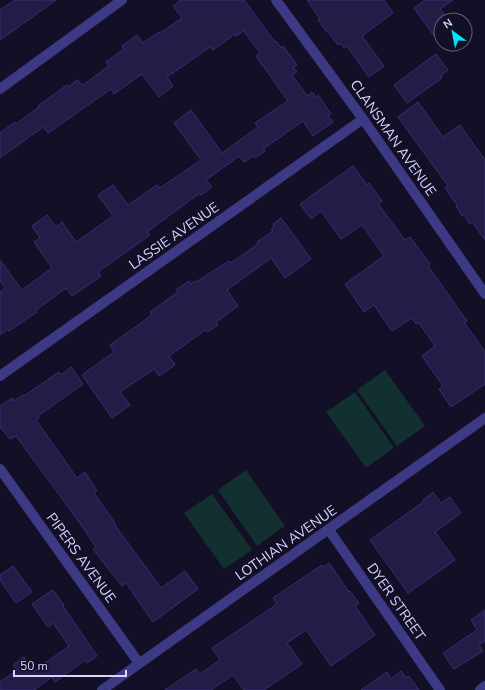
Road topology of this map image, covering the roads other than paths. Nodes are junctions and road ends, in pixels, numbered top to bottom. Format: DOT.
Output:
graph roads {
  1 [pos="122,0"];
  2 [pos="276,0"];
  3 [pos="0,89"];
  4 [pos="363,119"];
  5 [pos="485,294"];
  6 [pos="0,376"];
  7 [pos="485,418"];
  8 [pos="0,469"];
  9 [pos="329,530"];
  10 [pos="139,664"];
  11 [pos="485,686"];
  12 [pos="102,690"];
  13 [pos="440,690"];
  14 [pos="480,690"];
  1 -- 3 [label="street"];
  2 -- 4 [label="street, CLANSMAN AVENUE"];
  4 -- 5 [label="street, CLANSMAN AVENUE"];
  4 -- 6 [label="street, LASSIE AVENUE"];
  7 -- 9 [label="street, LOTHIAN AVENUE"];
  8 -- 10 [label="street, PIPERS AVENUE"];
  9 -- 10 [label="street, LOTHIAN AVENUE"];
  9 -- 13 [label="street, DYER STREET"];
  10 -- 12 [label="street, LOTHIAN AVENUE"];
  11 -- 14 [label="street"];
}
